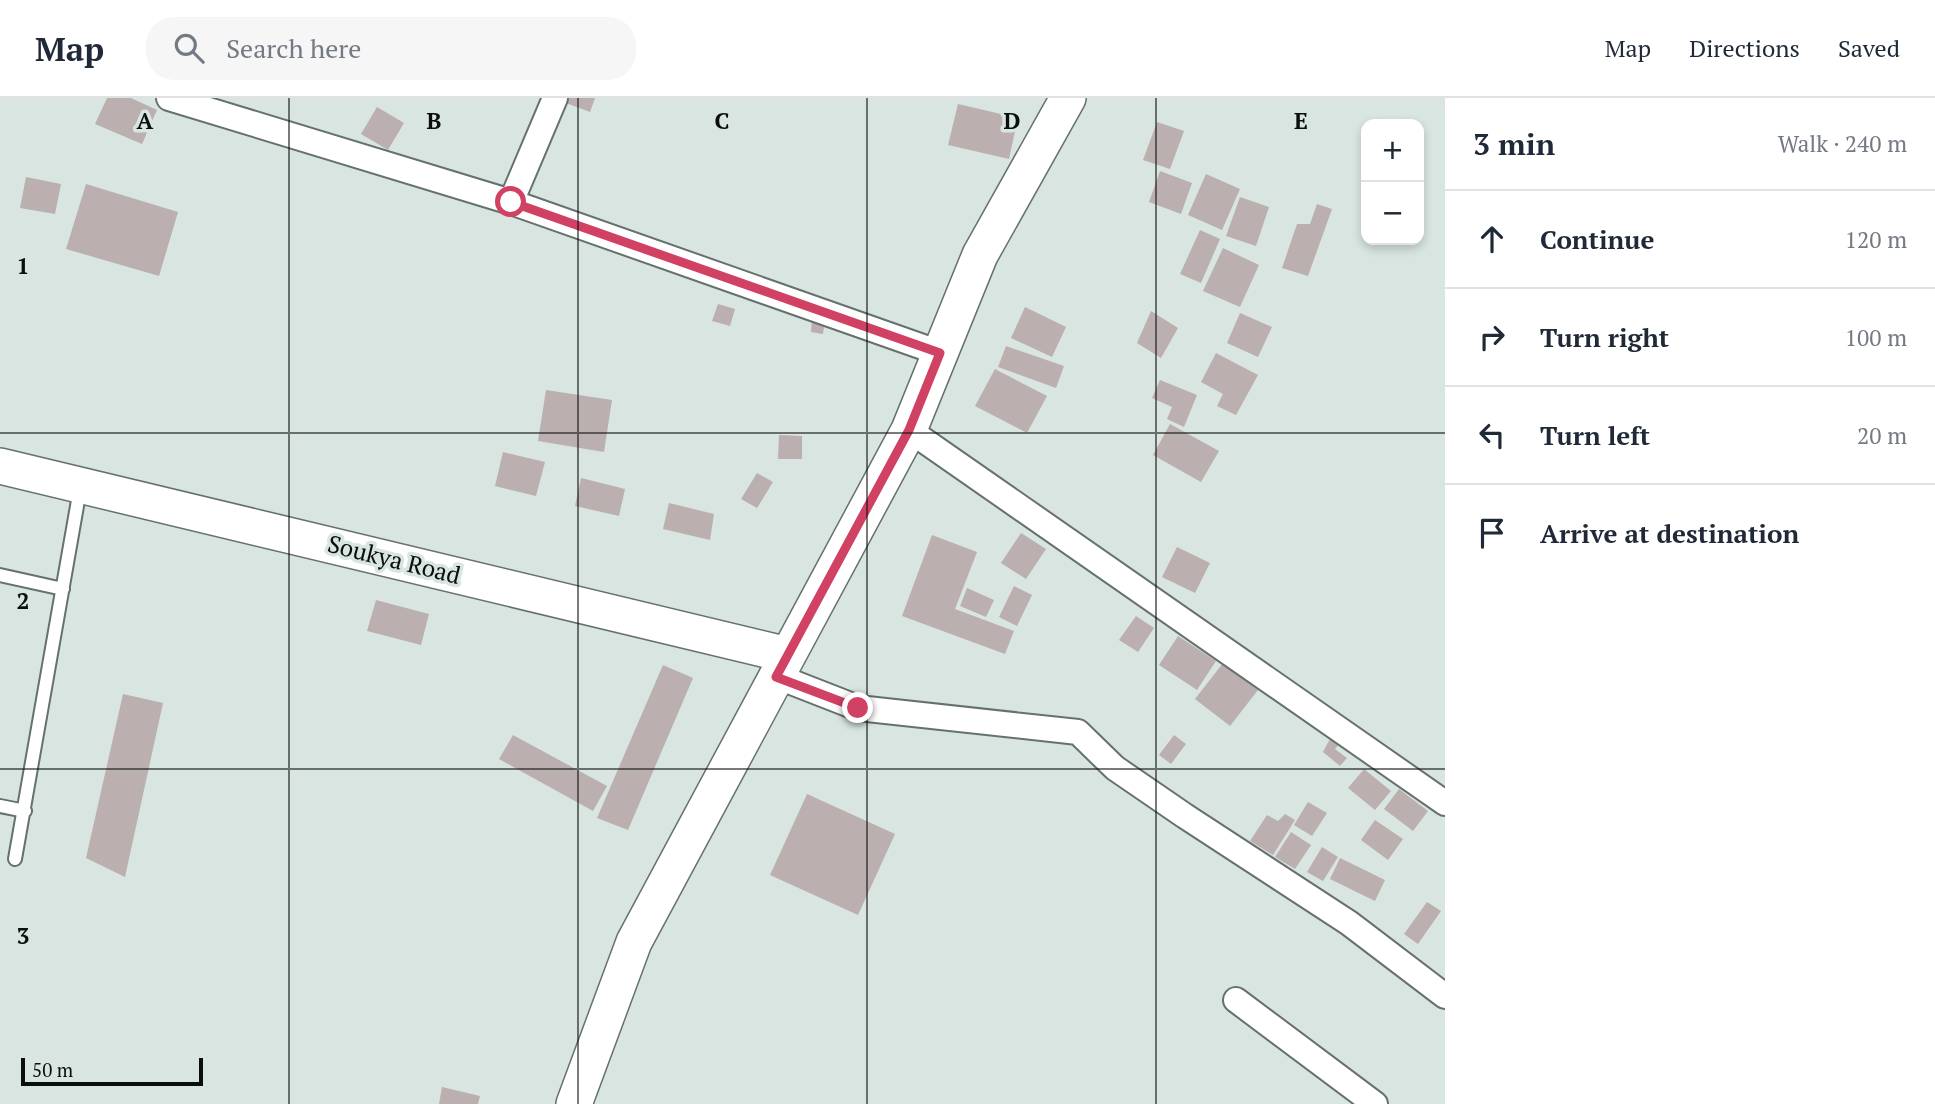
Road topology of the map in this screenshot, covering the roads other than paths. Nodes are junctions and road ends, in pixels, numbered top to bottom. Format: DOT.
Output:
graph roads {
  1 [pos="169,98"];
  2 [pos="555,98"];
  3 [pos="1068,98"];
  4 [pos="511,202"];
  5 [pos="940,353"];
  6 [pos="909,430"];
  7 [pos="0,466"];
  8 [pos="81,485"];
  9 [pos="0,575"];
  10 [pos="63,589"];
  11 [pos="782,666"];
  12 [pos="1445,803"];
  13 [pos="0,806"];
  14 [pos="25,811"];
  15 [pos="15,859"];
  16 [pos="1445,996"];
  17 [pos="1236,1000"];
  18 [pos="574,1104"];
  19 [pos="1375,1104"];
  1 -- 4 [label="street"];
  2 -- 4 [label="street"];
  3 -- 5 [label="main road"];
  4 -- 5 [label="street"];
  5 -- 6 [label="main road"];
  6 -- 11 [label="main road"];
  6 -- 12 [label="street"];
  7 -- 8 [label="main road, Soukya Road"];
  8 -- 10 [label="lane"];
  8 -- 11 [label="main road, Soukya Road"];
  9 -- 10 [label="lane"];
  10 -- 14 [label="lane"];
  11 -- 16 [label="street"];
  11 -- 18 [label="main road"];
  13 -- 14 [label="lane"];
  14 -- 15 [label="lane"];
  17 -- 19 [label="street"];
}
